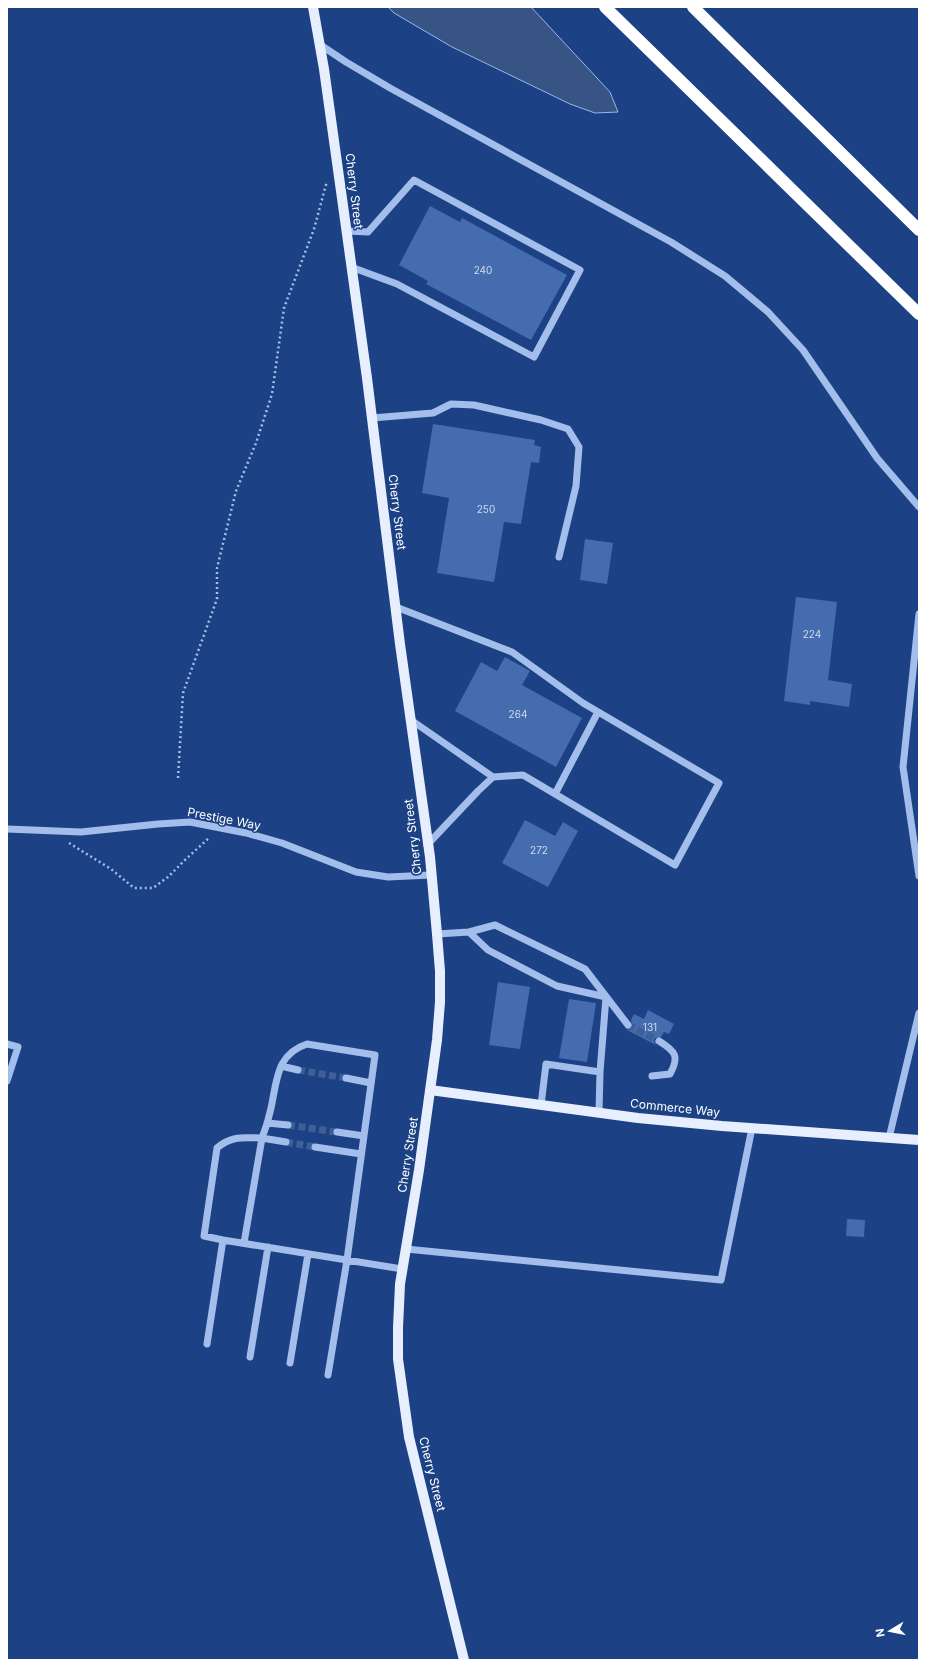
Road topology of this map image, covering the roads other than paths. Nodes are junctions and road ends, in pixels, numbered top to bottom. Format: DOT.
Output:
graph roads {
  1 [pos="313,7"];
  2 [pos="605,7"];
  3 [pos="693,7"];
  4 [pos="320,44"];
  5 [pos="919,230"];
  6 [pos="346,231"];
  7 [pos="351,267"];
  8 [pos="919,314"];
  9 [pos="372,418"];
  10 [pos="919,507"];
  11 [pos="558,557"];
  12 [pos="396,607"];
  13 [pos="919,614"];
  14 [pos="598,712"];
  15 [pos="411,720"];
  16 [pos="493,777"];
  17 [pos="555,794"];
  18 [pos="7,829"];
  19 [pos="427,845"];
  20 [pos="431,875"];
  21 [pos="919,876"];
  22 [pos="469,932"];
  23 [pos="437,934"];
  24 [pos="606,997"];
  25 [pos="919,1013"];
  26 [pos="628,1025"];
  27 [pos="659,1041"];
  28 [pos="7,1044"];
  29 [pos="280,1066"];
  30 [pos="298,1070"];
  31 [pos="600,1072"];
  32 [pos="652,1076"];
  33 [pos="346,1078"];
  34 [pos="7,1081"];
  35 [pos="371,1083"];
  36 [pos="430,1090"];
  37 [pos="541,1105"];
  38 [pos="599,1112"];
  39 [pos="267,1124"];
  40 [pos="288,1125"];
  41 [pos="752,1128"];
  42 [pos="337,1132"];
  43 [pos="364,1136"];
  44 [pos="262,1138"];
  45 [pos="889,1138"];
  46 [pos="919,1140"];
  47 [pos="286,1142"];
  48 [pos="315,1147"];
  49 [pos="361,1154"];
  50 [pos="223,1240"];
  51 [pos="244,1243"];
  52 [pos="268,1247"];
  53 [pos="406,1249"];
  54 [pos="308,1254"];
  55 [pos="347,1260"];
  56 [pos="402,1269"];
  57 [pos="207,1344"];
  58 [pos="250,1357"];
  59 [pos="290,1363"];
  60 [pos="328,1375"];
  61 [pos="464,1660"];
  1 -- 4 [label="main road, Cherry Street"];
  2 -- 8 [label="highway"];
  3 -- 5 [label="highway"];
  4 -- 6 [label="main road, Cherry Street"];
  4 -- 10 [label="street"];
  6 -- 7 [label="main road, Cherry Street"];
  6 -- 7 [label="street"];
  7 -- 9 [label="main road, Cherry Street"];
  9 -- 11 [label="street"];
  9 -- 12 [label="main road, Cherry Street"];
  12 -- 14 [label="street"];
  12 -- 15 [label="main road, Cherry Street"];
  13 -- 21 [label="street"];
  14 -- 17 [label="street"];
  14 -- 17 [label="street"];
  15 -- 16 [label="street"];
  15 -- 19 [label="main road, Cherry Street"];
  16 -- 17 [label="street"];
  16 -- 19 [label="street"];
  18 -- 20 [label="street, Prestige Way"];
  19 -- 20 [label="main road, Cherry Street"];
  20 -- 23 [label="main road, Cherry Street"];
  22 -- 23 [label="street"];
  22 -- 24 [label="street"];
  22 -- 24 [label="street"];
  23 -- 36 [label="main road, Cherry Street"];
  24 -- 26 [label="street"];
  24 -- 31 [label="street"];
  25 -- 45 [label="street"];
  27 -- 32 [label="street"];
  28 -- 34 [label="street"];
  29 -- 30 [label="street"];
  29 -- 35 [label="street"];
  29 -- 39 [label="street"];
  31 -- 37 [label="street"];
  31 -- 38 [label="street"];
  33 -- 35 [label="street"];
  35 -- 43 [label="street"];
  36 -- 37 [label="main road, Commerce Way"];
  36 -- 53 [label="main road, Cherry Street"];
  37 -- 38 [label="main road, Commerce Way"];
  38 -- 41 [label="main road, Commerce Way"];
  39 -- 40 [label="street"];
  39 -- 44 [label="street"];
  41 -- 45 [label="main road, Commerce Way"];
  41 -- 53 [label="street"];
  42 -- 43 [label="street"];
  43 -- 49 [label="street"];
  44 -- 47 [label="street"];
  44 -- 50 [label="street"];
  44 -- 51 [label="street"];
  45 -- 46 [label="main road, Commerce Way"];
  48 -- 49 [label="street"];
  49 -- 55 [label="street"];
  50 -- 51 [label="street"];
  50 -- 57 [label="street"];
  51 -- 52 [label="street"];
  52 -- 54 [label="street"];
  52 -- 58 [label="street"];
  53 -- 56 [label="main road, Cherry Street"];
  54 -- 55 [label="street"];
  54 -- 59 [label="street"];
  55 -- 56 [label="street"];
  55 -- 60 [label="street"];
  56 -- 61 [label="main road, Cherry Street"];
}
